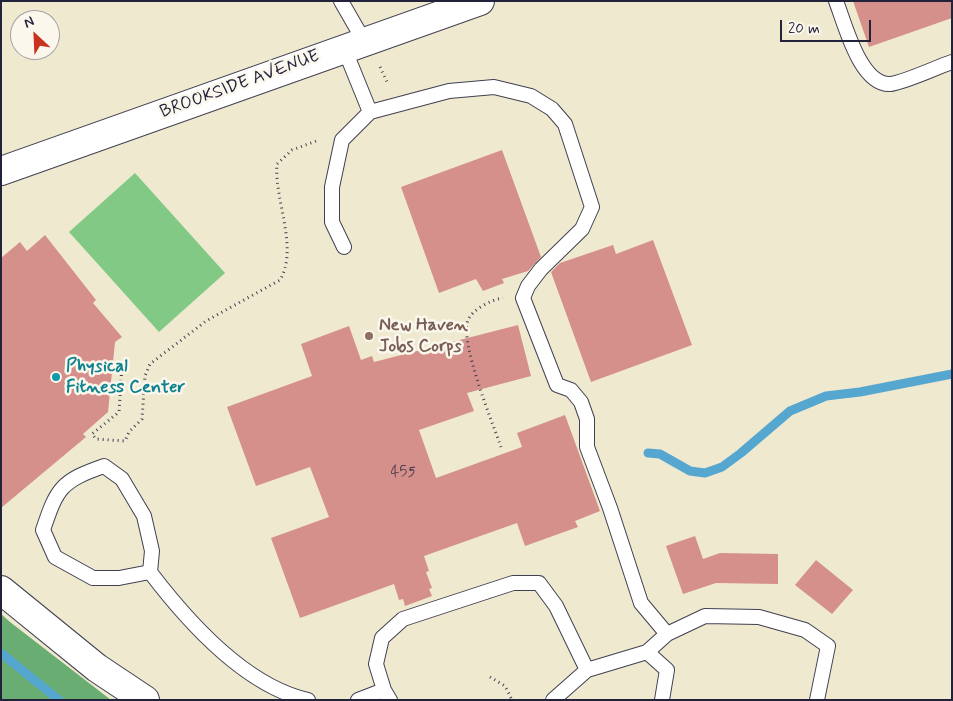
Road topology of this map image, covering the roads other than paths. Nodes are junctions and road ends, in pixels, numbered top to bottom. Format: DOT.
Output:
graph roads {
  1 [pos="341,1"];
  2 [pos="480,1"];
  3 [pos="836,1"];
  4 [pos="354,45"];
  5 [pos="952,62"];
  6 [pos="370,112"];
  7 [pos="1,171"];
  8 [pos="344,247"];
  9 [pos="150,572"];
  10 [pos="1,590"];
  11 [pos="667,634"];
  12 [pos="648,652"];
  13 [pos="587,670"];
  14 [pos="387,695"];
  15 [pos="145,700"];
  16 [pos="308,700"];
  17 [pos="358,700"];
  18 [pos="553,700"];
  19 [pos="662,700"];
  20 [pos="817,700"];
  1 -- 4 [label="lane"];
  2 -- 4 [label="street, BROOKSIDE AVENUE"];
  3 -- 5 [label="lane"];
  4 -- 6 [label="lane"];
  4 -- 7 [label="street, BROOKSIDE AVENUE"];
  6 -- 8 [label="lane"];
  6 -- 11 [label="lane"];
  9 -- 9 [label="lane"];
  9 -- 16 [label="lane"];
  10 -- 15 [label="street"];
  11 -- 12 [label="lane"];
  11 -- 20 [label="lane"];
  12 -- 13 [label="lane"];
  12 -- 19 [label="lane"];
  13 -- 14 [label="lane"];
  13 -- 18 [label="lane"];
  14 -- 17 [label="lane"];
}
